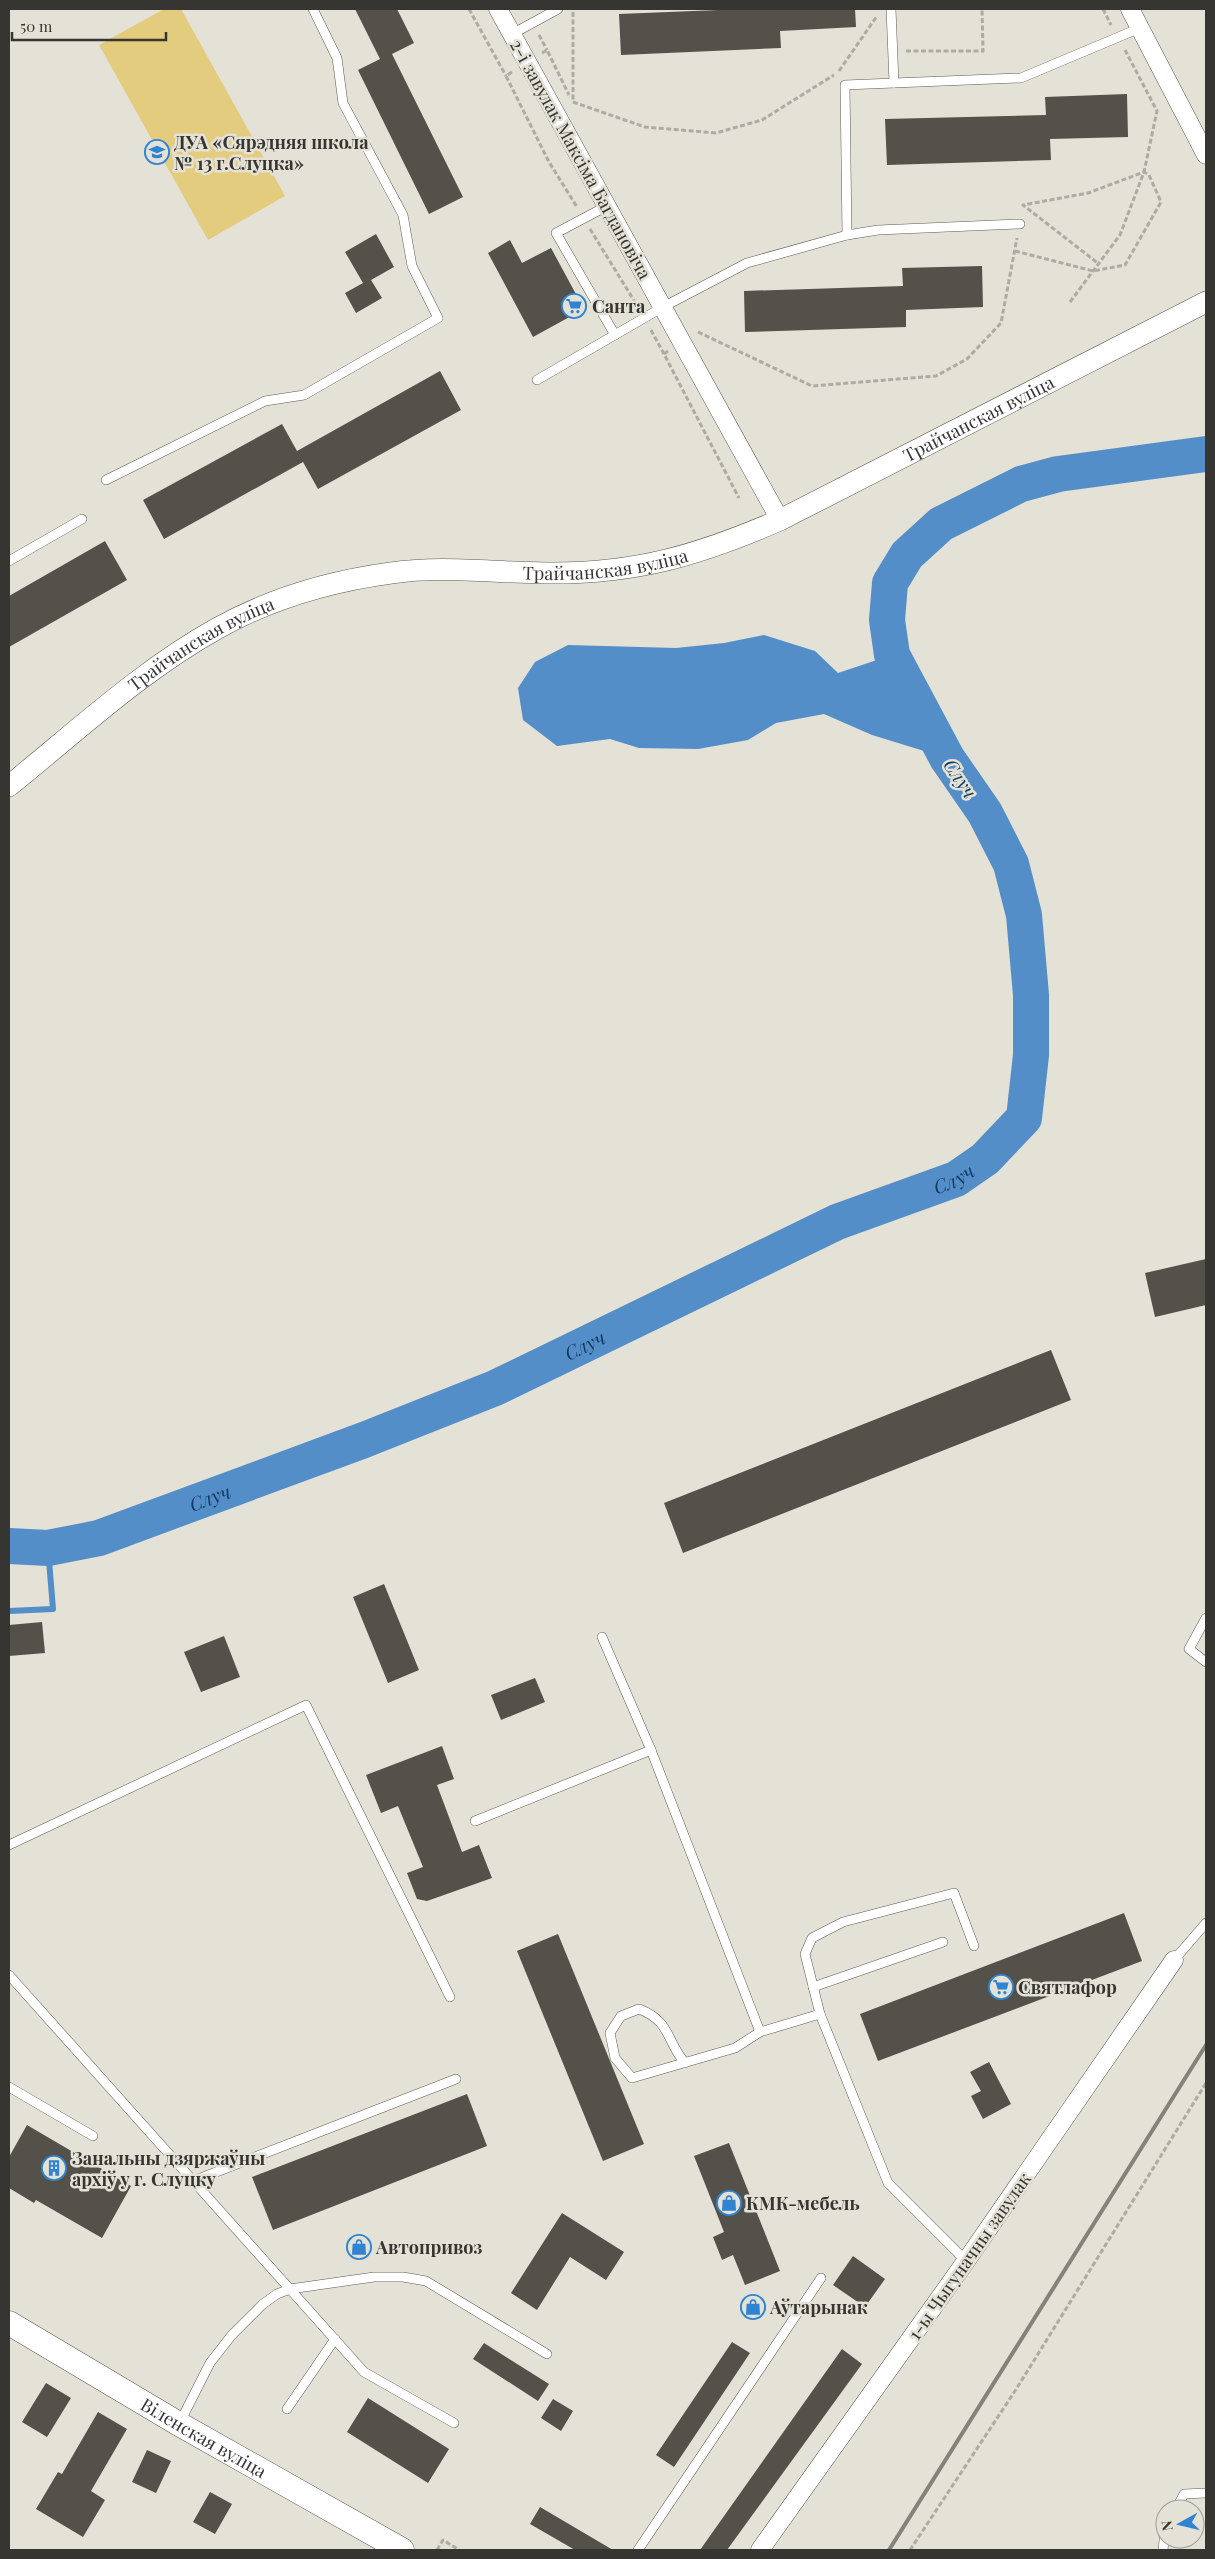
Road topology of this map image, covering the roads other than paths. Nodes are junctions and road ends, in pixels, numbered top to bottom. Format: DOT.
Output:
graph roads {
  1 [pos="313,9"];
  2 [pos="498,9"];
  3 [pos="558,9"];
  4 [pos="891,9"];
  5 [pos="1130,9"];
  6 [pos="1140,28"];
  7 [pos="512,34"];
  8 [pos="894,83"];
  9 [pos="1206,155"];
  10 [pos="607,206"];
  11 [pos="1020,224"];
  12 [pos="847,235"];
  13 [pos="1206,302"];
  14 [pos="663,307"];
  15 [pos="615,335"];
  16 [pos="537,380"];
  17 [pos="106,480"];
  18 [pos="82,519"];
  19 [pos="780,520"];
  20 [pos="9,561"];
  21 [pos="9,786"];
  22 [pos="1206,1618"];
  23 [pos="602,1637"];
  24 [pos="1206,1662"];
  25 [pos="651,1750"];
  26 [pos="475,1821"];
  27 [pos="9,1845"];
  28 [pos="1206,1923"];
  29 [pos="943,1942"];
  30 [pos="974,1946"];
  31 [pos="1174,1960"];
  32 [pos="9,1975"];
  33 [pos="813,1987"];
  34 [pos="450,1997"];
  35 [pos="820,2014"];
  36 [pos="760,2032"];
  37 [pos="685,2063"];
  38 [pos="456,2079"];
  39 [pos="9,2087"];
  40 [pos="93,2136"];
  41 [pos="193,2181"];
  42 [pos="966,2261"];
  43 [pos="821,2278"];
  44 [pos="290,2289"];
  45 [pos="9,2323"];
  46 [pos="335,2339"];
  47 [pos="547,2354"];
  48 [pos="287,2409"];
  49 [pos="454,2423"];
  50 [pos="179,2424"];
  51 [pos="1206,2493"];
  52 [pos="1181,2499"];
  53 [pos="398,2549"];
  54 [pos="638,2550"];
  55 [pos="760,2550"];
  1 -- 17 [label="lane"];
  2 -- 7 [label="street, 2-і завулак Максіма Багдановіча"];
  3 -- 7 [label="lane"];
  4 -- 8 [label="lane"];
  5 -- 6 [label="street"];
  6 -- 8 [label="lane"];
  6 -- 9 [label="street"];
  7 -- 10 [label="street, 2-і завулак Максіма Багдановіча"];
  8 -- 12 [label="lane"];
  10 -- 14 [label="street, 2-і завулак Максіма Багдановіча"];
  10 -- 15 [label="lane"];
  11 -- 12 [label="lane"];
  12 -- 14 [label="lane"];
  13 -- 19 [label="street, Трайчанская вуліца"];
  14 -- 15 [label="lane"];
  14 -- 19 [label="street, 2-і завулак Максіма Багдановіча"];
  15 -- 16 [label="lane"];
  18 -- 20 [label="lane"];
  19 -- 21 [label="street, Трайчанская вуліца"];
  22 -- 24 [label="lane"];
  23 -- 25 [label="lane"];
  25 -- 26 [label="lane"];
  25 -- 36 [label="lane"];
  27 -- 34 [label="lane"];
  28 -- 31 [label="lane"];
  29 -- 33 [label="lane"];
  30 -- 33 [label="lane"];
  31 -- 42 [label="street, 1-ы Чыгуначны завулак"];
  32 -- 41 [label="lane"];
  33 -- 35 [label="lane"];
  35 -- 36 [label="lane"];
  35 -- 42 [label="lane"];
  36 -- 37 [label="lane"];
  37 -- 37 [label="lane"];
  38 -- 41 [label="lane"];
  39 -- 40 [label="lane"];
  41 -- 44 [label="lane"];
  42 -- 55 [label="street, 1-ы Чыгуначны завулак"];
  43 -- 54 [label="lane"];
  44 -- 46 [label="lane"];
  44 -- 47 [label="lane"];
  44 -- 50 [label="lane"];
  45 -- 50 [label="main road, Віленская вуліца"];
  46 -- 48 [label="lane"];
  46 -- 49 [label="lane"];
  50 -- 53 [label="main road, Віленская вуліца"];
  51 -- 52 [label="lane"];
}
